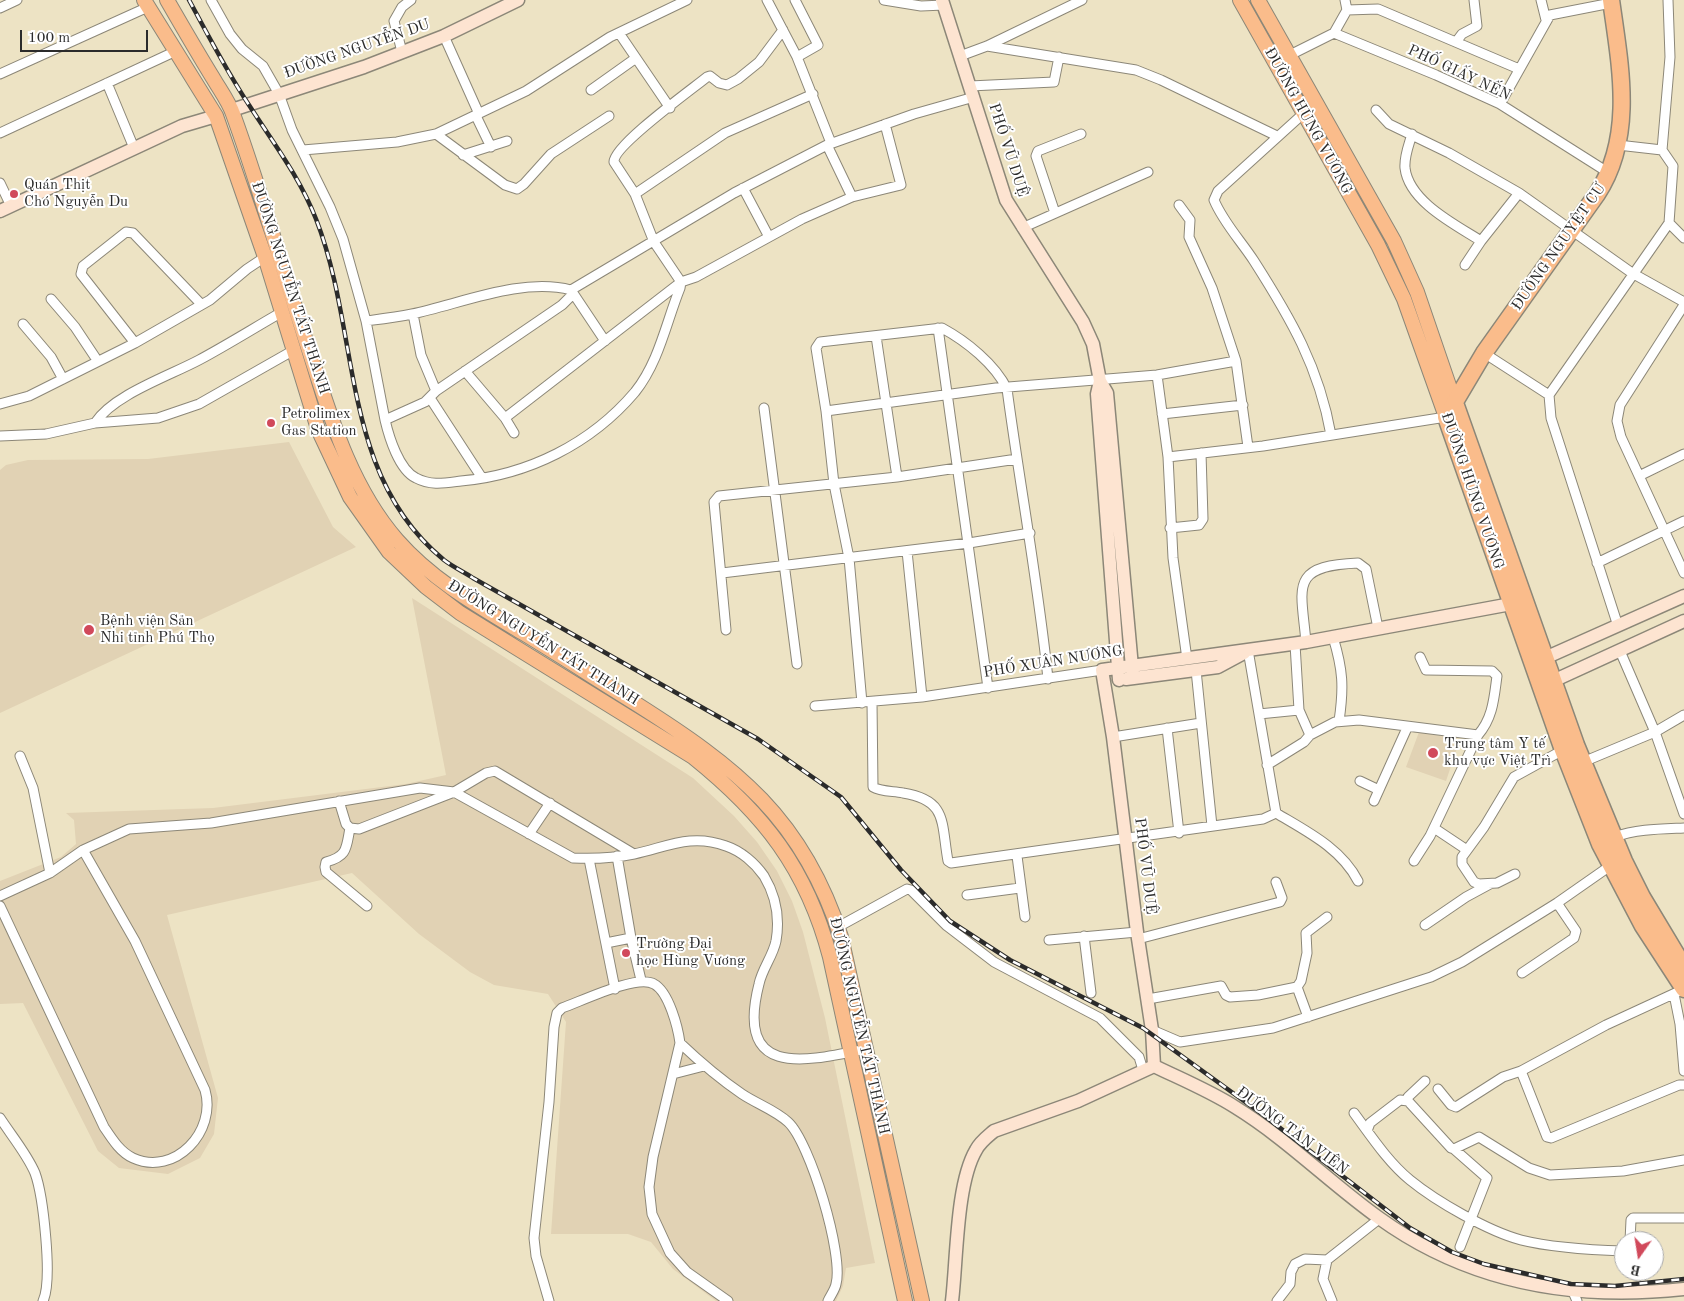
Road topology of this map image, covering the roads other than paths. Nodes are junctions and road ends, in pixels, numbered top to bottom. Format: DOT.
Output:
graph roads {
  1 [pos="17,0"];
  2 [pos="166,0"];
  3 [pos="211,0"];
  4 [pos="411,0"];
  5 [pos="518,0"];
  6 [pos="687,0"];
  7 [pos="767,0"];
  8 [pos="795,0"];
  9 [pos="884,0"];
  10 [pos="1082,0"];
  11 [pos="1240,0"];
  12 [pos="1258,0"];
  13 [pos="1345,0"];
  14 [pos="1474,0"];
  15 [pos="1541,0"];
  16 [pos="1668,0"];
  17 [pos="943,2"];
  18 [pos="1611,2"];
  19 [pos="149,3"];
  20 [pos="402,3"];
  21 [pos="0,8"];
  22 [pos="1347,10"];
  23 [pos="1546,20"];
  24 [pos="783,30"];
  25 [pos="619,33"];
  26 [pos="1334,33"];
  27 [pos="444,36"];
  28 [pos="1456,42"];
  29 [pos="987,46"];
  30 [pos="1287,49"];
  31 [pos="176,50"];
  32 [pos="1269,51"];
  33 [pos="402,52"];
  34 [pos="960,56"];
  35 [pos="1059,56"];
  36 [pos="797,57"];
  37 [pos="636,58"];
  38 [pos="1519,69"];
  39 [pos="0,74"];
  40 [pos="107,83"];
  41 [pos="591,90"];
  42 [pos="972,92"];
  43 [pos="279,94"];
  44 [pos="813,94"];
  45 [pos="1500,104"];
  46 [pos="670,108"];
  47 [pos="232,110"];
  48 [pos="1376,110"];
  49 [pos="1304,113"];
  50 [pos="478,115"];
  51 [pos="216,116"];
  52 [pos="609,116"];
  53 [pos="885,124"];
  54 [pos="0,133"];
  55 [pos="436,134"];
  56 [pos="1081,134"];
  57 [pos="1412,134"];
  58 [pos="1277,136"];
  59 [pos="507,141"];
  60 [pos="829,144"];
  61 [pos="1618,145"];
  62 [pos="134,148"];
  63 [pos="491,148"];
  64 [pos="303,150"];
  65 [pos="1662,150"];
  66 [pos="463,155"];
  67 [pos="1148,172"];
  68 [pos="1609,173"];
  69 [pos="0,183"];
  70 [pos="743,188"];
  71 [pos="1519,193"];
  72 [pos="635,194"];
  73 [pos="852,197"];
  74 [pos="1179,205"];
  75 [pos="6,209"];
  76 [pos="1055,213"];
  77 [pos="1669,223"];
  78 [pos="1022,228"];
  79 [pos="1572,230"];
  80 [pos="769,237"];
  81 [pos="1684,238"];
  82 [pos="1481,241"];
  83 [pos="654,242"];
  84 [pos="271,255"];
  85 [pos="1465,265"];
  86 [pos="1632,273"];
  87 [pos="681,282"];
  88 [pos="572,292"];
  89 [pos="51,299"];
  90 [pos="201,304"];
  91 [pos="1684,304"];
  92 [pos="282,312"];
  93 [pos="413,314"];
  94 [pos="366,322"];
  95 [pos="24,324"];
  96 [pos="938,328"];
  97 [pos="876,336"];
  98 [pos="605,340"];
  99 [pos="135,343"];
  100 [pos="294,350"];
  101 [pos="1484,353"];
  102 [pos="97,360"];
  103 [pos="1236,361"];
  104 [pos="465,371"];
  105 [pos="1157,375"];
  106 [pos="63,379"];
  107 [pos="1100,381"];
  108 [pos="1007,389"];
  109 [pos="433,394"];
  110 [pos="947,395"];
  111 [pos="1549,395"];
  112 [pos="1455,403"];
  113 [pos="0,404"];
  114 [pos="887,404"];
  115 [pos="1242,405"];
  116 [pos="764,408"];
  117 [pos="826,411"];
  118 [pos="1162,414"];
  119 [pos="1446,417"];
  120 [pos="505,418"];
  121 [pos="385,420"];
  122 [pos="95,423"];
  123 [pos="514,433"];
  124 [pos="1331,435"];
  125 [pos="0,436"];
  126 [pos="1248,447"];
  127 [pos="1201,453"];
  128 [pos="1684,454"];
  129 [pos="1168,457"];
  130 [pos="1017,459"];
  131 [pos="958,468"];
  132 [pos="1639,476"];
  133 [pos="897,477"];
  134 [pos="482,478"];
  135 [pos="834,484"];
  136 [pos="774,491"];
  137 [pos="1684,521"];
  138 [pos="1170,528"];
  139 [pos="1665,530"];
  140 [pos="1030,533"];
  141 [pos="969,543"];
  142 [pos="908,551"];
  143 [pos="849,558"];
  144 [pos="1597,563"];
  145 [pos="783,566"];
  146 [pos="722,573"];
  147 [pos="1684,573"];
  148 [pos="1684,596"];
  149 [pos="1512,604"];
  150 [pos="1684,621"];
  151 [pos="1618,626"];
  152 [pos="1378,628"];
  153 [pos="726,630"];
  154 [pos="1332,637"];
  155 [pos="1301,643"];
  156 [pos="1248,650"];
  157 [pos="1620,651"];
  158 [pos="1420,657"];
  159 [pos="1545,658"];
  160 [pos="1187,659"];
  161 [pos="797,664"];
  162 [pos="1196,670"];
  163 [pos="1132,672"];
  164 [pos="1119,674"];
  165 [pos="1103,676"];
  166 [pos="1048,679"];
  167 [pos="1553,681"];
  168 [pos="988,688"];
  169 [pos="922,697"];
  170 [pos="872,702"];
  171 [pos="862,703"];
  172 [pos="815,706"];
  173 [pos="1299,710"];
  174 [pos="1259,714"];
  175 [pos="1684,715"];
  176 [pos="1339,721"];
  177 [pos="1201,723"];
  178 [pos="1167,728"];
  179 [pos="1407,728"];
  180 [pos="1655,732"];
  181 [pos="1310,735"];
  182 [pos="1478,735"];
  183 [pos="1113,737"];
  184 [pos="1562,750"];
  185 [pos="20,756"];
  186 [pos="1583,762"];
  187 [pos="1267,765"];
  188 [pos="730,768"];
  189 [pos="719,778"];
  190 [pos="1360,781"];
  191 [pos="1379,790"];
  192 [pos="454,792"];
  193 [pos="1374,801"];
  194 [pos="339,802"];
  195 [pos="550,803"];
  196 [pos="1276,812"];
  197 [pos="1684,814"];
  198 [pos="1212,826"];
  199 [pos="350,828"];
  200 [pos="1434,828"];
  201 [pos="1684,828"];
  202 [pos="1179,833"];
  203 [pos="530,834"];
  204 [pos="1614,837"];
  205 [pos="1125,840"];
  206 [pos="83,850"];
  207 [pos="1466,850"];
  208 [pos="634,854"];
  209 [pos="617,856"];
  210 [pos="1017,856"];
  211 [pos="589,859"];
  212 [pos="1414,861"];
  213 [pos="1610,866"];
  214 [pos="50,873"];
  215 [pos="1515,874"];
  216 [pos="1358,881"];
  217 [pos="1276,882"];
  218 [pos="1491,884"];
  219 [pos="1020,888"];
  220 [pos="967,895"];
  221 [pos="0,896"];
  222 [pos="1557,903"];
  223 [pos="0,906"];
  224 [pos="367,906"];
  225 [pos="1327,916"];
  226 [pos="1025,917"];
  227 [pos="1425,925"];
  228 [pos="838,927"];
  229 [pos="1137,935"];
  230 [pos="1084,936"];
  231 [pos="631,938"];
  232 [pos="1049,940"];
  233 [pos="606,943"];
  234 [pos="1684,967"];
  235 [pos="1522,973"];
  236 [pos="641,980"];
  237 [pos="1297,987"];
  238 [pos="615,989"];
  239 [pos="1681,991"];
  240 [pos="1091,993"];
  241 [pos="1148,999"];
  242 [pos="1308,1017"];
  243 [pos="1152,1030"];
  244 [pos="680,1043"];
  245 [pos="866,1050"];
  246 [pos="850,1053"];
  247 [pos="704,1066"];
  248 [pos="1148,1068"];
  249 [pos="1521,1071"];
  250 [pos="1684,1071"];
  251 [pos="672,1074"];
  252 [pos="1425,1081"];
  253 [pos="1684,1085"];
  254 [pos="1438,1088"];
  255 [pos="1408,1101"];
  256 [pos="1354,1113"];
  257 [pos="0,1118"];
  258 [pos="1366,1131"];
  259 [pos="1454,1149"];
  260 [pos="1684,1160"];
  261 [pos="1684,1218"];
  262 [pos="1379,1219"];
  263 [pos="1472,1219"];
  264 [pos="1630,1231"];
  265 [pos="1460,1247"];
  266 [pos="1614,1250"];
  267 [pos="1327,1260"];
  268 [pos="1684,1289"];
  269 [pos="1576,1298"];
  270 [pos="1656,1298"];
  271 [pos="43,1301"];
  272 [pos="549,1301"];
  273 [pos="728,1301"];
  274 [pos="828,1301"];
  275 [pos="905,1301"];
  276 [pos="922,1301"];
  277 [pos="952,1301"];
  278 [pos="1277,1301"];
  279 [pos="1332,1301"];
  1 -- 21 [label="street"];
  2 -- 47 [label="main road, ĐƯỜNG NGUYỄN TẤT THÀNH"];
  3 -- 43 [label="street"];
  4 -- 20 [label="street"];
  5 -- 27 [label="street, ĐƯỜNG NGUYỄN DU"];
  6 -- 25 [label="street"];
  7 -- 24 [label="street"];
  8 -- 36 [label="street"];
  9 -- 17 [label="street"];
  10 -- 29 [label="street"];
  11 -- 32 [label="main road, ĐƯỜNG HÙNG VƯƠNG"];
  12 -- 30 [label="main road, ĐƯỜNG HÙNG VƯƠNG"];
  13 -- 22 [label="street"];
  14 -- 28 [label="street"];
  15 -- 23 [label="street"];
  16 -- 65 [label="street"];
  17 -- 34 [label="street, PHỐ VŨ DUỆ"];
  18 -- 23 [label="street"];
  18 -- 61 [label="highway, ĐƯỜNG NGUYỆT CƯ"];
  19 -- 31 [label="main road, ĐƯỜNG NGUYỄN TẤT THÀNH"];
  19 -- 39 [label="street"];
  20 -- 33 [label="street"];
  22 -- 26 [label="street"];
  22 -- 28 [label="street"];
  23 -- 38 [label="street"];
  24 -- 36 [label="street"];
  24 -- 46 [label="street"];
  25 -- 37 [label="street"];
  25 -- 50 [label="street"];
  26 -- 30 [label="street"];
  26 -- 45 [label="street, PHỐ GIẤY NẾN"];
  27 -- 33 [label="street, ĐƯỜNG NGUYỄN DU"];
  27 -- 50 [label="street"];
  28 -- 38 [label="street"];
  29 -- 34 [label="street"];
  29 -- 35 [label="street"];
  30 -- 32 [label="main road"];
  30 -- 112 [label="main road, ĐƯỜNG HÙNG VƯƠNG"];
  31 -- 40 [label="street"];
  31 -- 51 [label="main road, ĐƯỜNG NGUYỄN TẤT THÀNH"];
  32 -- 49 [label="main road, ĐƯỜNG HÙNG VƯƠNG"];
  33 -- 43 [label="street, ĐƯỜNG NGUYỄN DU"];
  34 -- 42 [label="street, PHỐ VŨ DUỆ"];
  35 -- 42 [label="street"];
  35 -- 58 [label="street"];
  36 -- 44 [label="street"];
  37 -- 41 [label="street"];
  37 -- 46 [label="street"];
  38 -- 45 [label="street"];
  40 -- 54 [label="street"];
  40 -- 62 [label="street"];
  42 -- 53 [label="street"];
  42 -- 78 [label="street, PHỐ VŨ DUỆ"];
  43 -- 47 [label="street, ĐƯỜNG NGUYỄN DU"];
  43 -- 64 [label="street"];
  44 -- 60 [label="street"];
  44 -- 72 [label="street"];
  45 -- 68 [label="street, PHỐ GIẤY NẾN"];
  46 -- 72 [label="street"];
  47 -- 84 [label="main road, ĐƯỜNG NGUYỄN TẤT THÀNH"];
  48 -- 57 [label="street"];
  49 -- 58 [label="street"];
  49 -- 119 [label="main road, ĐƯỜNG HÙNG VƯƠNG"];
  50 -- 55 [label="street"];
  50 -- 63 [label="street"];
  51 -- 62 [label="street"];
  51 -- 84 [label="main road, ĐƯỜNG NGUYỄN TẤT THÀNH"];
  52 -- 66 [label="street"];
  53 -- 60 [label="street"];
  53 -- 73 [label="street"];
  55 -- 64 [label="street"];
  55 -- 66 [label="street"];
  56 -- 76 [label="street"];
  57 -- 71 [label="street"];
  57 -- 82 [label="street"];
  58 -- 124 [label="street"];
  59 -- 63 [label="street"];
  60 -- 70 [label="street"];
  60 -- 73 [label="street"];
  61 -- 65 [label="street"];
  61 -- 68 [label="highway, ĐƯỜNG NGUYỆT CƯ"];
  62 -- 75 [label="street"];
  63 -- 66 [label="street"];
  64 -- 94 [label="street"];
  65 -- 77 [label="street"];
  67 -- 76 [label="street"];
  68 -- 79 [label="highway, ĐƯỜNG NGUYỆT CƯ"];
  69 -- 75 [label="street"];
  70 -- 80 [label="street"];
  70 -- 83 [label="street"];
  71 -- 79 [label="street"];
  71 -- 82 [label="street"];
  72 -- 83 [label="street"];
  73 -- 80 [label="street"];
  74 -- 103 [label="street"];
  76 -- 78 [label="street"];
  77 -- 81 [label="street"];
  77 -- 86 [label="street"];
  78 -- 107 [label="street, PHỐ VŨ DUỆ"];
  79 -- 86 [label="street"];
  79 -- 101 [label="highway, ĐƯỜNG NGUYỆT CƯ"];
  80 -- 87 [label="street"];
  82 -- 85 [label="street"];
  83 -- 87 [label="street"];
  83 -- 88 [label="street"];
  84 -- 90 [label="street"];
  84 -- 92 [label="main road, ĐƯỜNG NGUYỄN TẤT THÀNH"];
  84 -- 188 [label="main road, ĐƯỜNG NGUYỄN TẤT THÀNH"];
  86 -- 91 [label="street"];
  86 -- 111 [label="street"];
  87 -- 98 [label="street"];
  87 -- 134 [label="street"];
  88 -- 93 [label="street"];
  88 -- 98 [label="street"];
  88 -- 104 [label="street"];
  89 -- 102 [label="street"];
  90 -- 99 [label="street"];
  90 -- 99 [label="street"];
  91 -- 132 [label="street"];
  92 -- 100 [label="main road, ĐƯỜNG NGUYỄN TẤT THÀNH"];
  92 -- 122 [label="street"];
  93 -- 94 [label="street"];
  93 -- 109 [label="street"];
  94 -- 121 [label="street"];
  95 -- 106 [label="street"];
  96 -- 97 [label="street"];
  96 -- 108 [label="street"];
  96 -- 110 [label="street"];
  97 -- 114 [label="street"];
  97 -- 117 [label="street"];
  98 -- 120 [label="street"];
  99 -- 102 [label="street"];
  100 -- 122 [label="street"];
  100 -- 189 [label="main road, ĐƯỜNG NGUYỄN TẤT THÀNH"];
  101 -- 111 [label="street"];
  101 -- 112 [label="highway, ĐƯỜNG NGUYỆT CƯ"];
  102 -- 106 [label="street"];
  103 -- 105 [label="street"];
  103 -- 115 [label="street"];
  104 -- 109 [label="street"];
  104 -- 120 [label="street"];
  105 -- 107 [label="street"];
  105 -- 118 [label="street"];
  106 -- 113 [label="street"];
  107 -- 108 [label="street"];
  107 -- 163 [label="street, PHỐ VŨ DUỆ"];
  107 -- 164 [label="street, PHỐ VŨ DUỆ"];
  108 -- 110 [label="street"];
  108 -- 130 [label="street"];
  109 -- 121 [label="street"];
  109 -- 134 [label="street"];
  110 -- 114 [label="street"];
  110 -- 131 [label="street"];
  111 -- 144 [label="street"];
  112 -- 119 [label="highway, ĐƯỜNG NGUYỆT CƯ"];
  112 -- 159 [label="highway, ĐƯỜNG HÙNG VƯƠNG"];
  114 -- 117 [label="street"];
  114 -- 133 [label="street"];
  115 -- 118 [label="street"];
  115 -- 126 [label="street"];
  116 -- 136 [label="street"];
  117 -- 135 [label="street"];
  118 -- 129 [label="street"];
  119 -- 124 [label="street"];
  119 -- 149 [label="highway, ĐƯỜNG HÙNG VƯƠNG"];
  120 -- 123 [label="street"];
  121 -- 134 [label="street"];
  122 -- 125 [label="street"];
  124 -- 126 [label="street"];
  126 -- 127 [label="street"];
  127 -- 129 [label="street"];
  127 -- 138 [label="street"];
  128 -- 132 [label="street"];
  129 -- 138 [label="street"];
  130 -- 131 [label="street"];
  130 -- 140 [label="street"];
  131 -- 133 [label="street"];
  131 -- 141 [label="street"];
  132 -- 139 [label="street"];
  133 -- 135 [label="street"];
  135 -- 136 [label="street"];
  135 -- 143 [label="street"];
  136 -- 145 [label="street"];
  136 -- 146 [label="street"];
  137 -- 139 [label="street"];
  138 -- 160 [label="street"];
  139 -- 144 [label="street"];
  139 -- 147 [label="street"];
  140 -- 141 [label="street"];
  140 -- 166 [label="street"];
  141 -- 142 [label="street"];
  141 -- 168 [label="street"];
  142 -- 143 [label="street"];
  142 -- 169 [label="street"];
  143 -- 145 [label="street"];
  143 -- 171 [label="street"];
  144 -- 151 [label="street"];
  145 -- 146 [label="street"];
  145 -- 161 [label="street"];
  146 -- 153 [label="street"];
  148 -- 151 [label="street"];
  149 -- 152 [label="street, PHỐ XUÂN NƯƠNG"];
  149 -- 184 [label="highway, ĐƯỜNG HÙNG VƯƠNG"];
  150 -- 157 [label="street"];
  151 -- 159 [label="street"];
  152 -- 154 [label="street, PHỐ XUÂN NƯƠNG"];
  152 -- 155 [label="street"];
  154 -- 155 [label="street, PHỐ XUÂN NƯƠNG"];
  154 -- 176 [label="street"];
  155 -- 156 [label="street, PHỐ XUÂN NƯƠNG"];
  155 -- 173 [label="street"];
  156 -- 160 [label="street, PHỐ XUÂN NƯƠNG"];
  156 -- 162 [label="street, PHỐ XUÂN NƯƠNG"];
  156 -- 174 [label="street"];
  157 -- 167 [label="street"];
  157 -- 180 [label="street"];
  158 -- 182 [label="street"];
  159 -- 167 [label="highway, ĐƯỜNG HÙNG VƯƠNG"];
  160 -- 163 [label="street, PHỐ XUÂN NƯƠNG"];
  162 -- 163 [label="street, PHỐ XUÂN NƯƠNG"];
  162 -- 177 [label="street"];
  163 -- 164 [label="street, PHỐ XUÂN NƯƠNG"];
  164 -- 165 [label="street, PHỐ XUÂN NƯƠNG"];
  165 -- 166 [label="street, PHỐ XUÂN NƯƠNG"];
  165 -- 183 [label="street, PHỐ VŨ DUỆ"];
  166 -- 168 [label="street, PHỐ XUÂN NƯƠNG"];
  167 -- 186 [label="highway, ĐƯỜNG HÙNG VƯƠNG"];
  168 -- 169 [label="street, PHỐ XUÂN NƯƠNG"];
  169 -- 170 [label="street, PHỐ XUÂN NƯƠNG"];
  170 -- 171 [label="street, PHỐ XUÂN NƯƠNG"];
  170 -- 210 [label="street"];
  171 -- 172 [label="street, PHỐ XUÂN NƯƠNG"];
  173 -- 174 [label="street"];
  173 -- 181 [label="street"];
  174 -- 187 [label="street"];
  175 -- 180 [label="street"];
  176 -- 179 [label="street"];
  176 -- 181 [label="street"];
  177 -- 178 [label="street"];
  177 -- 198 [label="street"];
  178 -- 183 [label="street"];
  178 -- 202 [label="street"];
  179 -- 182 [label="street"];
  179 -- 191 [label="street"];
  180 -- 186 [label="street"];
  180 -- 197 [label="street"];
  181 -- 187 [label="street"];
  182 -- 200 [label="street"];
  183 -- 205 [label="street, PHỐ VŨ DUỆ"];
  184 -- 207 [label="street"];
  184 -- 213 [label="highway, ĐƯỜNG HÙNG VƯƠNG"];
  185 -- 214 [label="street"];
  186 -- 204 [label="highway, ĐƯỜNG HÙNG VƯƠNG"];
  187 -- 196 [label="street"];
  188 -- 189 [label="main road"];
  188 -- 228 [label="main road, ĐƯỜNG NGUYỄN TẤT THÀNH"];
  189 -- 246 [label="main road, ĐƯỜNG NGUYỄN TẤT THÀNH"];
  190 -- 191 [label="street"];
  191 -- 193 [label="street"];
  192 -- 194 [label="street"];
  192 -- 195 [label="street"];
  192 -- 199 [label="street"];
  192 -- 203 [label="street"];
  194 -- 199 [label="street"];
  194 -- 206 [label="street"];
  195 -- 203 [label="street"];
  195 -- 208 [label="street"];
  196 -- 198 [label="street"];
  196 -- 216 [label="street"];
  198 -- 202 [label="street"];
  199 -- 224 [label="street"];
  200 -- 207 [label="street"];
  200 -- 212 [label="street"];
  201 -- 204 [label="street"];
  202 -- 205 [label="street"];
  203 -- 211 [label="street"];
  204 -- 234 [label="highway, ĐƯỜNG HÙNG VƯƠNG"];
  205 -- 210 [label="street"];
  205 -- 229 [label="street, PHỐ VŨ DUỆ"];
  206 -- 214 [label="street"];
  206 -- 223 [label="street"];
  207 -- 218 [label="street"];
  208 -- 209 [label="street"];
  208 -- 246 [label="street"];
  209 -- 211 [label="street"];
  209 -- 231 [label="street"];
  210 -- 219 [label="street"];
  211 -- 233 [label="street"];
  213 -- 222 [label="street"];
  213 -- 239 [label="highway, ĐƯỜNG HÙNG VƯƠNG"];
  214 -- 221 [label="street"];
  215 -- 218 [label="street"];
  217 -- 229 [label="street"];
  218 -- 227 [label="street"];
  219 -- 220 [label="street"];
  219 -- 226 [label="street"];
  222 -- 235 [label="street"];
  222 -- 242 [label="street"];
  225 -- 237 [label="street"];
  228 -- 245 [label="main road, ĐƯỜNG NGUYỄN TẤT THÀNH"];
  228 -- 248 [label="street"];
  229 -- 230 [label="street"];
  229 -- 241 [label="street, PHỐ VŨ DUỆ"];
  230 -- 232 [label="street"];
  230 -- 240 [label="street"];
  231 -- 233 [label="street"];
  231 -- 236 [label="street"];
  233 -- 238 [label="street"];
  236 -- 238 [label="street"];
  236 -- 244 [label="street"];
  237 -- 241 [label="street"];
  237 -- 242 [label="street"];
  238 -- 272 [label="street"];
  239 -- 249 [label="street"];
  239 -- 250 [label="street"];
  241 -- 243 [label="street, PHỐ VŨ DUỆ"];
  242 -- 243 [label="street"];
  243 -- 248 [label="street, PHỐ VŨ DUỆ"];
  244 -- 247 [label="street"];
  244 -- 251 [label="street"];
  245 -- 246 [label="street"];
  245 -- 276 [label="main road, ĐƯỜNG NGUYỄN TẤT THÀNH"];
  246 -- 275 [label="main road, ĐƯỜNG NGUYỄN TẤT THÀNH"];
  247 -- 251 [label="street"];
  247 -- 274 [label="street"];
  248 -- 262 [label="street, ĐƯỜNG TẢN VIÊN"];
  248 -- 277 [label="street"];
  249 -- 253 [label="street"];
  249 -- 254 [label="street"];
  251 -- 273 [label="street"];
  252 -- 255 [label="street"];
  255 -- 258 [label="street"];
  255 -- 259 [label="street"];
  256 -- 258 [label="street"];
  257 -- 271 [label="street"];
  258 -- 263 [label="street"];
  259 -- 260 [label="street"];
  259 -- 263 [label="street"];
  261 -- 264 [label="street"];
  262 -- 267 [label="street"];
  262 -- 269 [label="street, ĐƯỜNG TẢN VIÊN"];
  263 -- 265 [label="street"];
  263 -- 266 [label="street"];
  267 -- 278 [label="street"];
  267 -- 279 [label="street"];
  268 -- 270 [label="street, ĐƯỜNG TẢN VIÊN"];
  269 -- 270 [label="street, ĐƯỜNG TẢN VIÊN"];
}
